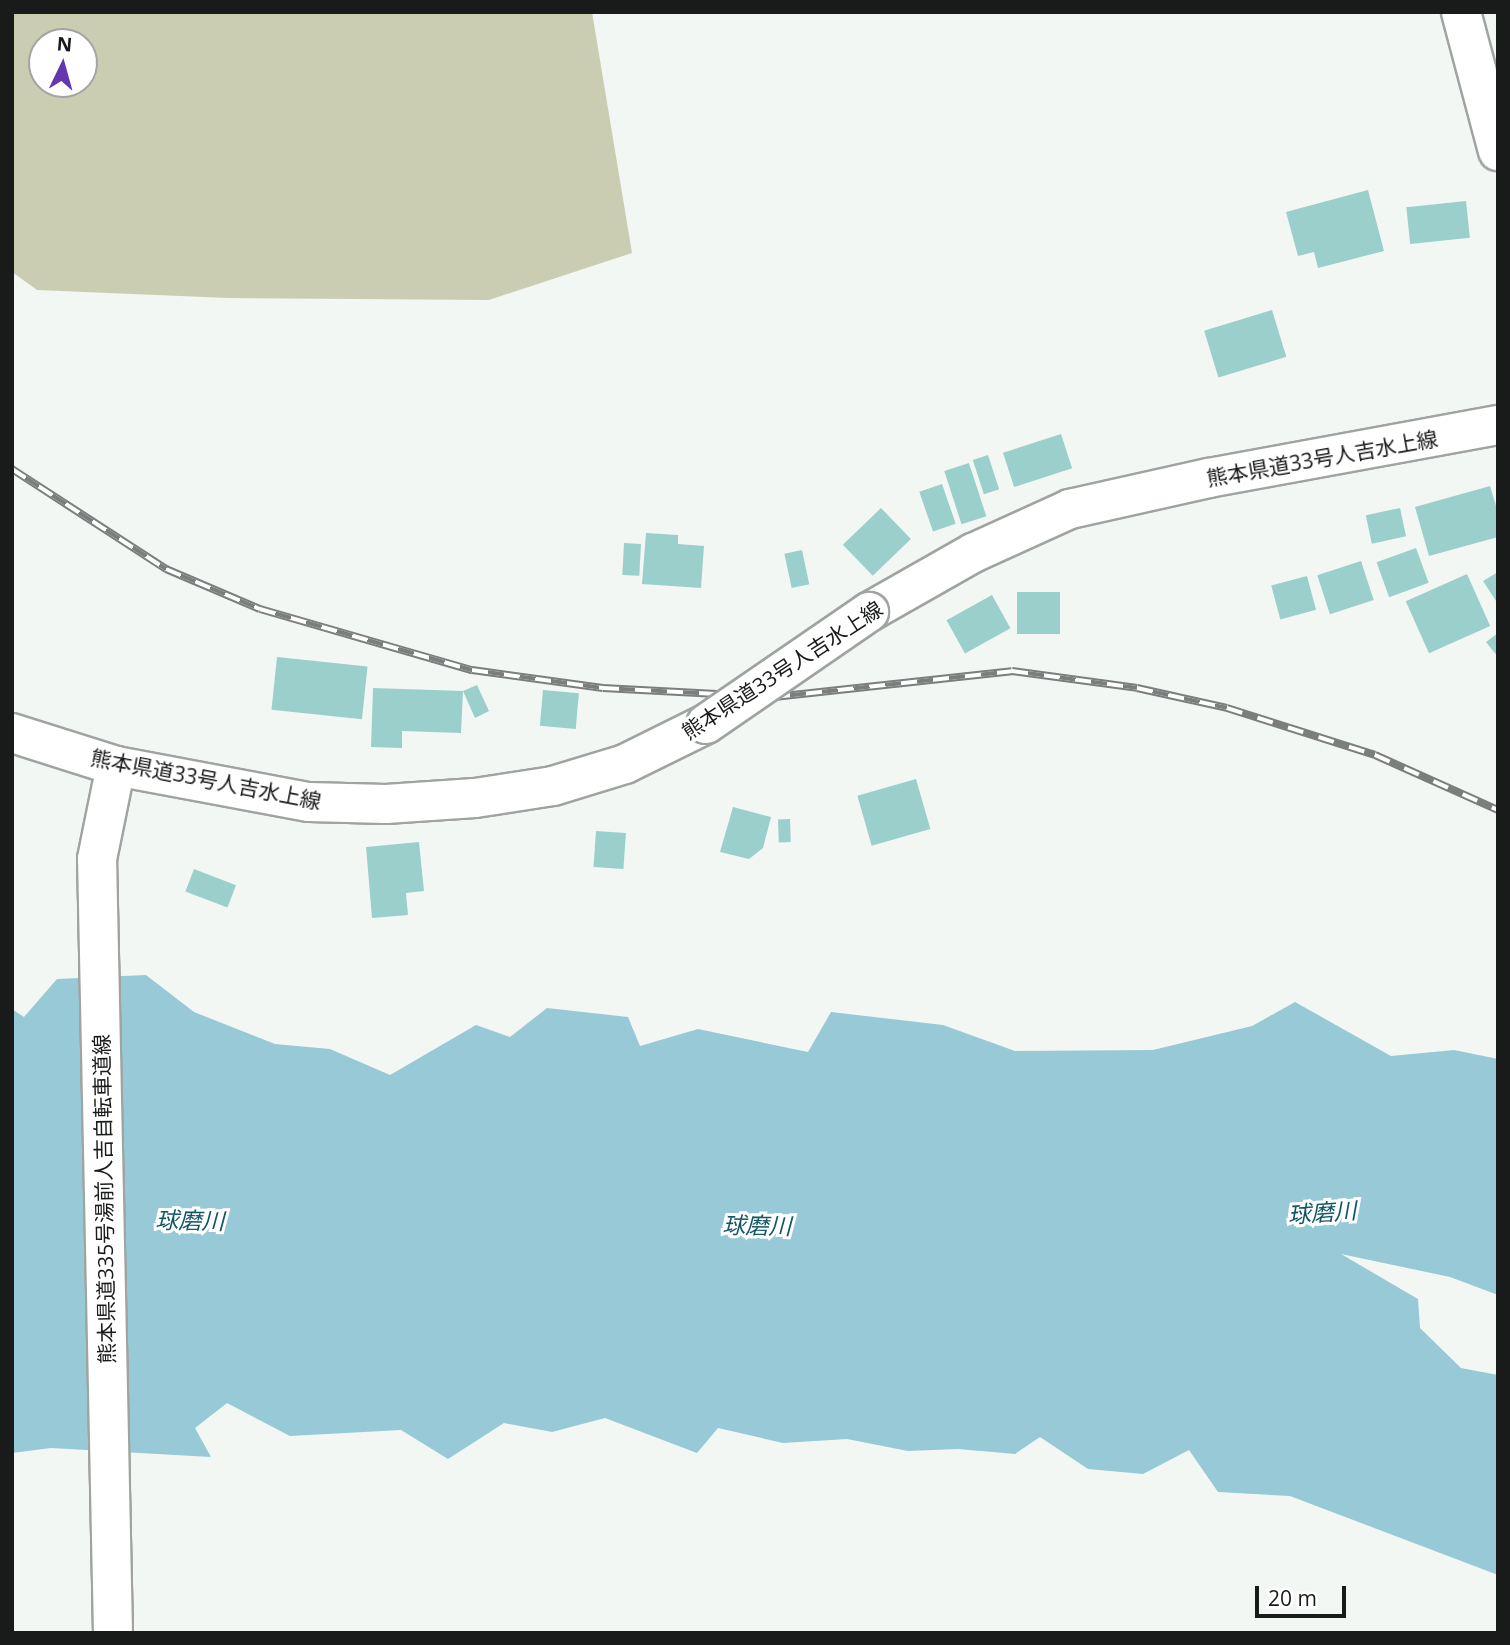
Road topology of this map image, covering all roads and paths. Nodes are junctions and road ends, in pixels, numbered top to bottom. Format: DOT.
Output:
graph roads {
  1 [pos="1461,12"];
  2 [pos="1498,151"];
  3 [pos="1498,425"];
  4 [pos="12,733"];
  5 [pos="116,766"];
  6 [pos="113,1633"];
  1 -- 2 [label="main road"];
  3 -- 5 [label="main road, 熊本県道33号人吉水上線, bridge"];
  4 -- 5 [label="main road, 熊本県道33号人吉水上線"];
  5 -- 6 [label="main road, 熊本県道335号湯前人吉自転車道線"];
}
